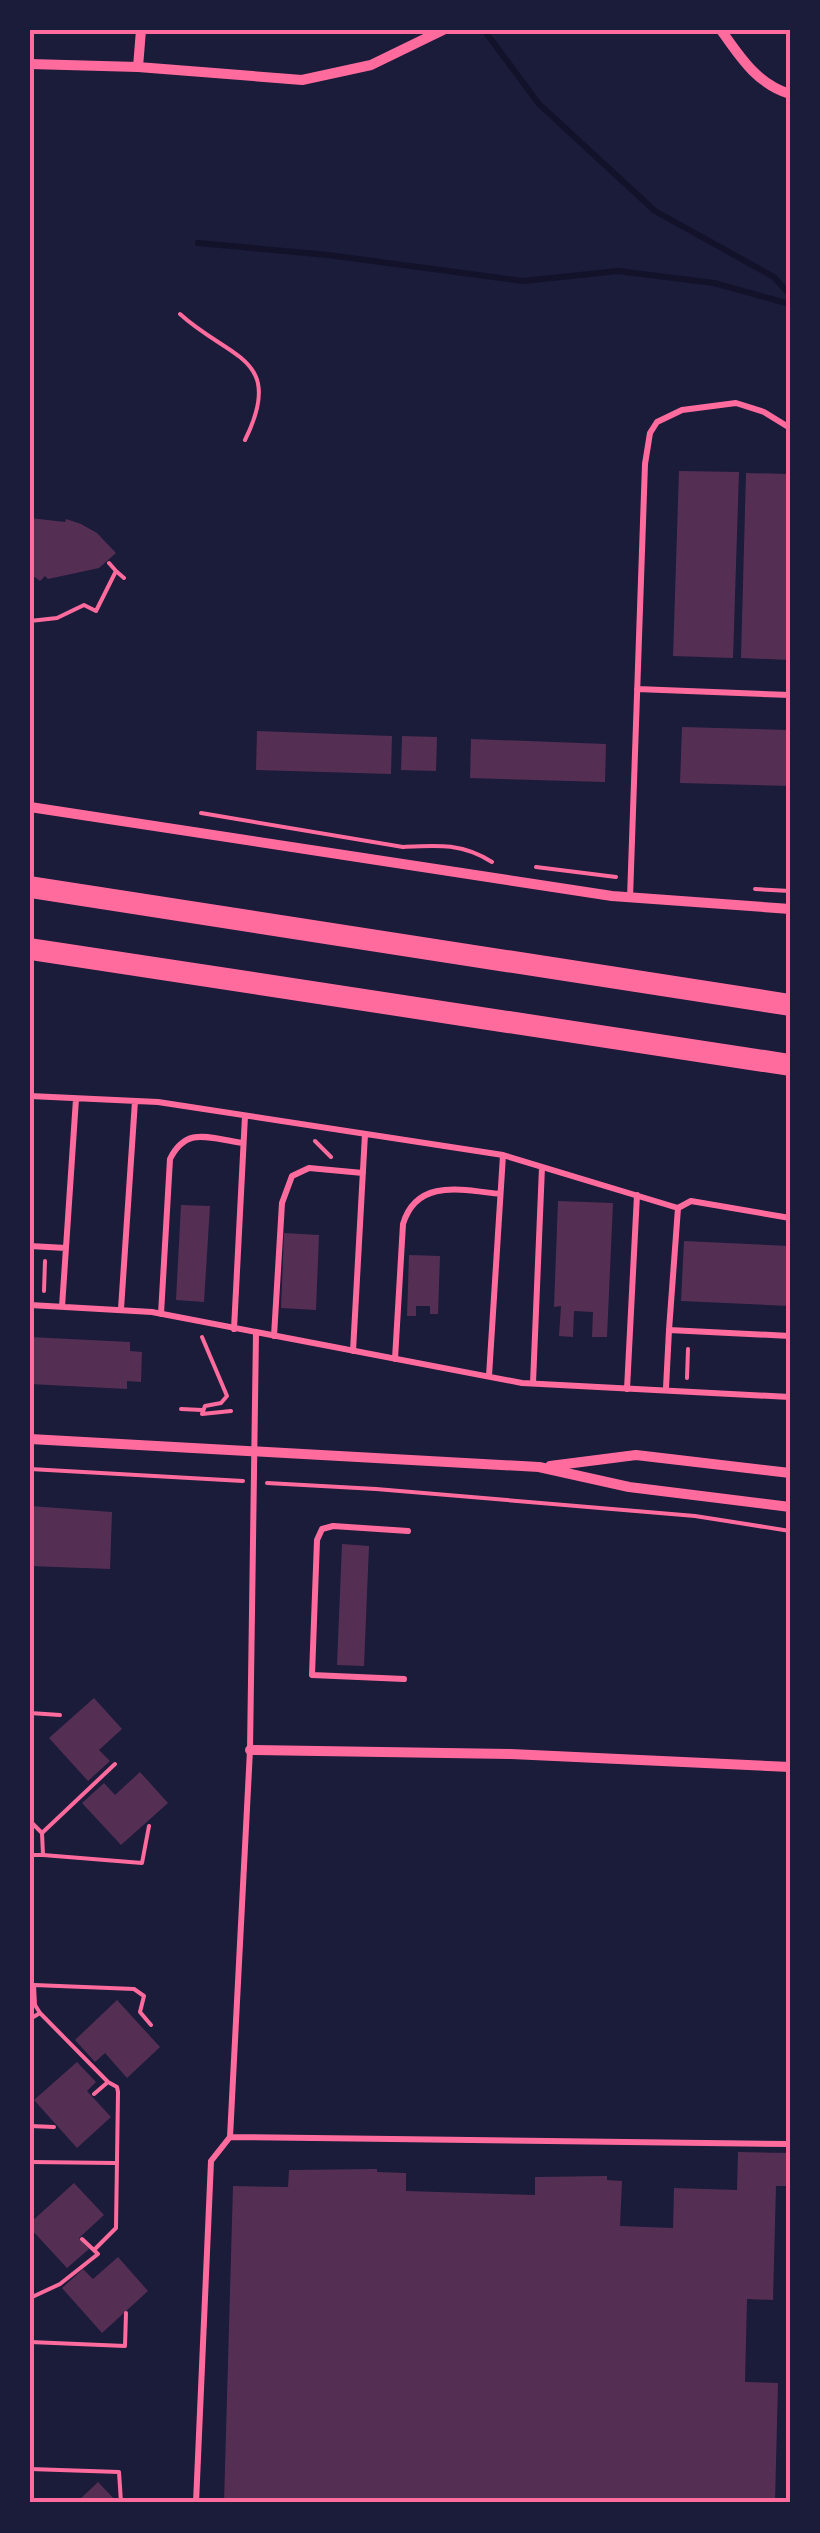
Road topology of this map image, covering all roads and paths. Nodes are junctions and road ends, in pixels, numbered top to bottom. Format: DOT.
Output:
graph roads {
  1 [pos="141,30"];
  2 [pos="720,30"];
  3 [pos="440,32"];
  4 [pos="30,64"];
  5 [pos="138,68"];
  6 [pos="790,94"];
  7 [pos="180,314"];
  8 [pos="790,428"];
  9 [pos="245,440"];
  10 [pos="109,562"];
  11 [pos="116,572"];
  12 [pos="124,578"];
  13 [pos="30,621"];
  14 [pos="638,689"];
  15 [pos="790,694"];
  16 [pos="30,808"];
  17 [pos="201,813"];
  18 [pos="492,862"];
  19 [pos="526,866"];
  20 [pos="631,878"];
  21 [pos="30,887"];
  22 [pos="743,889"];
  23 [pos="790,891"];
  24 [pos="630,898"];
  25 [pos="790,908"];
  26 [pos="30,949"];
  27 [pos="790,1005"];
  28 [pos="790,1065"];
  29 [pos="30,1096"];
  30 [pos="76,1099"];
  31 [pos="135,1101"];
  32 [pos="245,1116"];
  33 [pos="365,1134"];
  34 [pos="315,1141"];
  35 [pos="243,1143"];
  36 [pos="502,1155"];
  37 [pos="334,1160"];
  38 [pos="542,1167"];
  39 [pos="363,1174"];
  40 [pos="500,1194"];
  41 [pos="636,1195"];
  42 [pos="678,1208"];
  43 [pos="790,1218"];
  44 [pos="30,1246"];
  45 [pos="66,1248"];
  46 [pos="45,1260"];
  47 [pos="43,1296"];
  48 [pos="30,1305"];
  49 [pos="62,1307"];
  50 [pos="121,1310"];
  51 [pos="161,1314"];
  52 [pos="234,1329"];
  53 [pos="669,1330"];
  54 [pos="256,1333"];
  55 [pos="274,1336"];
  56 [pos="790,1336"];
  57 [pos="202,1337"];
  58 [pos="688,1349"];
  59 [pos="353,1351"];
  60 [pos="396,1359"];
  61 [pos="489,1376"];
  62 [pos="687,1378"];
  63 [pos="533,1383"];
  64 [pos="666,1388"];
  65 [pos="627,1389"];
  66 [pos="790,1397"];
  67 [pos="181,1409"];
  68 [pos="204,1410"];
  69 [pos="231,1411"];
  70 [pos="30,1439"];
  71 [pos="252,1452"];
  72 [pos="539,1467"];
  73 [pos="30,1468"];
  74 [pos="790,1473"];
  75 [pos="207,1479"];
  76 [pos="302,1485"];
  77 [pos="790,1507"];
  78 [pos="790,1530"];
  79 [pos="408,1531"];
  80 [pos="404,1680"];
  81 [pos="30,1713"];
  82 [pos="60,1715"];
  83 [pos="250,1750"];
  84 [pos="115,1764"];
  85 [pos="790,1767"];
  86 [pos="30,1822"];
  87 [pos="148,1826"];
  88 [pos="42,1833"];
  89 [pos="30,1854"];
  90 [pos="43,1855"];
  91 [pos="32,1985"];
  92 [pos="40,2013"];
  93 [pos="30,2019"];
  94 [pos="151,2025"];
  95 [pos="108,2082"];
  96 [pos="94,2094"];
  97 [pos="30,2126"];
  98 [pos="54,2126"];
  99 [pos="230,2137"];
  100 [pos="790,2144"];
  101 [pos="30,2162"];
  102 [pos="117,2163"];
  103 [pos="82,2239"];
  104 [pos="94,2250"];
  105 [pos="30,2298"];
  106 [pos="126,2313"];
  107 [pos="30,2342"];
  108 [pos="30,2469"];
  109 [pos="121,2502"];
  110 [pos="196,2503"];
  1 -- 5 [label="street"];
  2 -- 6 [label="street"];
  3 -- 5 [label="street"];
  4 -- 5 [label="street"];
  7 -- 9 [label="path"];
  8 -- 14 [label="lane"];
  10 -- 11 [label="path"];
  11 -- 12 [label="path"];
  11 -- 13 [label="path"];
  14 -- 15 [label="lane"];
  14 -- 20 [label="lane"];
  16 -- 24 [label="street"];
  17 -- 18 [label="path"];
  19 -- 20 [label="path"];
  20 -- 24 [label="lane"];
  21 -- 27 [label="highway"];
  22 -- 23 [label="path"];
  24 -- 25 [label="street"];
  26 -- 28 [label="highway"];
  29 -- 30 [label="lane"];
  30 -- 31 [label="lane"];
  30 -- 45 [label="lane"];
  31 -- 32 [label="lane"];
  31 -- 50 [label="lane"];
  32 -- 33 [label="lane"];
  32 -- 35 [label="lane"];
  33 -- 36 [label="lane"];
  33 -- 39 [label="lane"];
  34 -- 37 [label="path"];
  35 -- 51 [label="lane"];
  35 -- 52 [label="lane"];
  36 -- 38 [label="lane"];
  36 -- 40 [label="lane"];
  38 -- 41 [label="lane"];
  38 -- 63 [label="lane"];
  39 -- 55 [label="lane"];
  39 -- 59 [label="lane"];
  40 -- 60 [label="lane"];
  40 -- 61 [label="lane"];
  41 -- 42 [label="lane"];
  41 -- 65 [label="lane"];
  42 -- 43 [label="lane"];
  42 -- 53 [label="lane"];
  44 -- 45 [label="lane"];
  45 -- 49 [label="lane"];
  46 -- 47 [label="path"];
  48 -- 49 [label="lane"];
  49 -- 50 [label="lane"];
  50 -- 51 [label="lane"];
  51 -- 52 [label="lane"];
  52 -- 54 [label="lane"];
  53 -- 56 [label="lane"];
  53 -- 64 [label="lane"];
  54 -- 55 [label="lane"];
  54 -- 71 [label="lane"];
  55 -- 59 [label="lane"];
  57 -- 68 [label="path"];
  58 -- 62 [label="path"];
  59 -- 60 [label="lane"];
  60 -- 61 [label="lane"];
  61 -- 63 [label="lane"];
  63 -- 65 [label="lane"];
  64 -- 65 [label="lane"];
  64 -- 66 [label="lane"];
  67 -- 68 [label="path"];
  68 -- 69 [label="path"];
  70 -- 71 [label="street"];
  71 -- 72 [label="street"];
  71 -- 83 [label="lane"];
  72 -- 74 [label="street"];
  72 -- 77 [label="street"];
  73 -- 75 [label="path"];
  76 -- 78 [label="path"];
  79 -- 80 [label="lane"];
  81 -- 82 [label="path"];
  83 -- 85 [label="street"];
  83 -- 99 [label="lane"];
  84 -- 88 [label="path"];
  86 -- 88 [label="path"];
  87 -- 90 [label="path"];
  88 -- 90 [label="path"];
  89 -- 90 [label="path"];
  91 -- 92 [label="path"];
  91 -- 94 [label="path"];
  92 -- 93 [label="path"];
  92 -- 95 [label="path"];
  95 -- 96 [label="path"];
  95 -- 102 [label="path"];
  97 -- 98 [label="path"];
  99 -- 100 [label="lane"];
  99 -- 110 [label="lane"];
  101 -- 102 [label="path"];
  102 -- 104 [label="path"];
  103 -- 104 [label="path"];
  104 -- 105 [label="path"];
  106 -- 107 [label="path"];
  108 -- 109 [label="path"];
}
